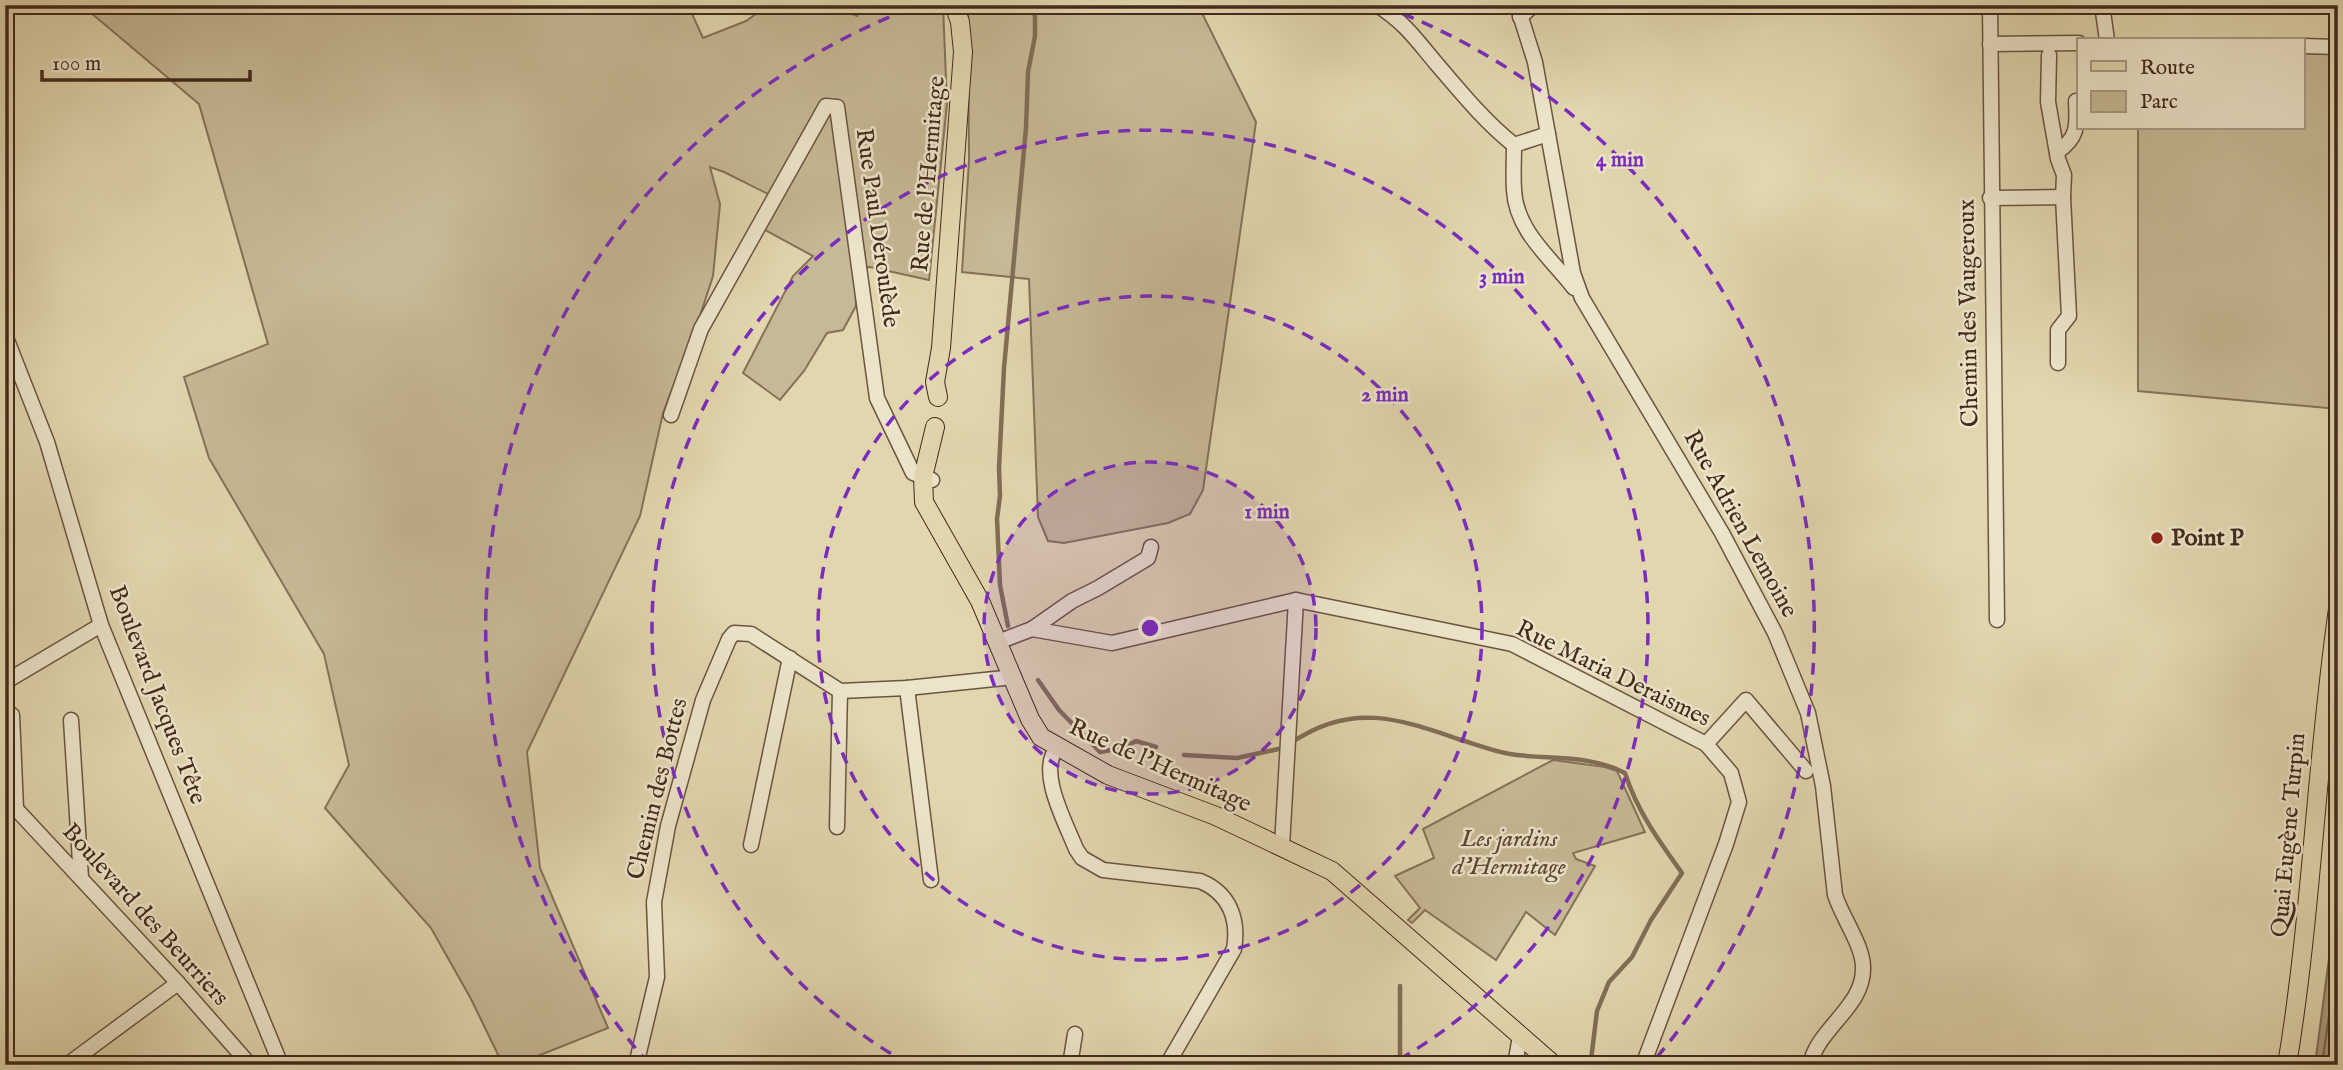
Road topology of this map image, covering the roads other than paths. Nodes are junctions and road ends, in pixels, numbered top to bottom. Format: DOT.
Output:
graph roads {
  1 [pos="954,5"];
  2 [pos="1377,5"];
  3 [pos="1534,5"];
  4 [pos="1990,5"];
  5 [pos="2102,5"];
  6 [pos="1518,11"];
  7 [pos="2107,38"];
  8 [pos="2077,43"];
  9 [pos="1990,44"];
  10 [pos="2304,46"];
  11 [pos="2338,47"];
  12 [pos="2049,55"];
  13 [pos="2077,101"];
  14 [pos="2077,129"];
  15 [pos="2077,129"];
  16 [pos="1548,134"];
  17 [pos="1514,145"];
  18 [pos="2057,152"];
  19 [pos="2063,197"];
  20 [pos="1990,198"];
  21 [pos="1581,298"];
  22 [pos="5,335"];
  23 [pos="2058,363"];
  24 [pos="670,415"];
  25 [pos="928,479"];
  26 [pos="1151,547"];
  27 [pos="1296,600"];
  28 [pos="2338,609"];
  29 [pos="1997,620"];
  30 [pos="101,625"];
  31 [pos="1032,629"];
  32 [pos="994,636"];
  33 [pos="790,658"];
  34 [pos="1014,677"];
  35 [pos="5,682"];
  36 [pos="907,688"];
  37 [pos="840,691"];
  38 [pos="12,715"];
  39 [pos="71,720"];
  40 [pos="1706,744"];
  41 [pos="1057,748"];
  42 [pos="1806,771"];
  43 [pos="5,797"];
  44 [pos="16,808"];
  45 [pos="837,827"];
  46 [pos="751,845"];
  47 [pos="1288,849"];
  48 [pos="81,878"];
  49 [pos="931,880"];
  50 [pos="178,983"];
  51 [pos="1075,1034"];
  52 [pos="1520,1036"];
  53 [pos="67,1065"];
  54 [pos="250,1065"];
  55 [pos="281,1065"];
  56 [pos="636,1065"];
  57 [pos="1070,1065"];
  58 [pos="1167,1065"];
  59 [pos="1515,1065"];
  60 [pos="1554,1065"];
  61 [pos="1643,1065"];
  62 [pos="1810,1065"];
  63 [pos="2287,1065"];
  1 -- 25 [label="main road, Rue de l'Hermitage"];
  2 -- 17 [label="street"];
  3 -- 6 [label="street"];
  4 -- 9 [label="street, Chemin des Vaugeroux"];
  5 -- 7 [label="street"];
  6 -- 16 [label="street, Rue Adrien Lemoine"];
  8 -- 9 [label="street"];
  9 -- 20 [label="street, Chemin des Vaugeroux"];
  10 -- 11 [label="street"];
  12 -- 18 [label="street"];
  13 -- 15 [label="street"];
  14 -- 18 [label="street"];
  16 -- 17 [label="street"];
  16 -- 21 [label="street, Rue Adrien Lemoine"];
  17 -- 21 [label="street"];
  18 -- 19 [label="street"];
  19 -- 20 [label="street"];
  19 -- 23 [label="street"];
  20 -- 29 [label="street, Chemin des Vaugeroux"];
  21 -- 62 [label="street, Rue Adrien Lemoine"];
  22 -- 30 [label="street, Boulevard Jacques Tête"];
  24 -- 25 [label="street, Rue Paul Déroulède"];
  25 -- 32 [label="main road, Rue de l'Hermitage"];
  26 -- 31 [label="street"];
  27 -- 31 [label="street, Rue Maria Deraismes"];
  27 -- 40 [label="street, Rue Maria Deraismes"];
  27 -- 47 [label="street"];
  28 -- 63 [label="main road, Quai Eugène Turpin"];
  30 -- 35 [label="street"];
  30 -- 55 [label="street, Boulevard Jacques Tête"];
  31 -- 32 [label="street"];
  32 -- 34 [label="main road, Rue de l'Hermitage"];
  33 -- 37 [label="street, Chemin des Bottes"];
  33 -- 46 [label="street"];
  33 -- 56 [label="street, Chemin des Bottes"];
  34 -- 36 [label="street"];
  34 -- 41 [label="main road, Rue de l'Hermitage"];
  36 -- 37 [label="street"];
  36 -- 49 [label="street"];
  37 -- 45 [label="street"];
  38 -- 44 [label="street"];
  39 -- 48 [label="street"];
  40 -- 42 [label="street"];
  40 -- 61 [label="street, Rue Maria Deraismes"];
  41 -- 47 [label="main road, Rue de l'Hermitage"];
  41 -- 58 [label="street"];
  43 -- 44 [label="street, Boulevard des Beurriers"];
  44 -- 48 [label="street, Boulevard des Beurriers"];
  47 -- 52 [label="main road, Rue de l'Hermitage"];
  48 -- 50 [label="street, Boulevard des Beurriers"];
  50 -- 53 [label="street"];
  50 -- 54 [label="street, Boulevard des Beurriers"];
  51 -- 57 [label="street"];
  52 -- 59 [label="street"];
  52 -- 60 [label="main road, Rue de l'Hermitage"];
}
